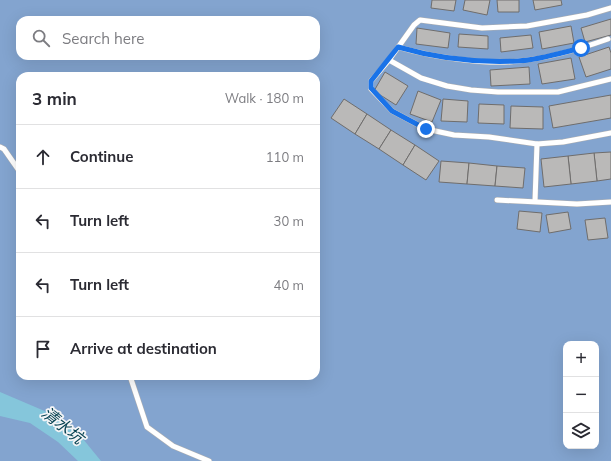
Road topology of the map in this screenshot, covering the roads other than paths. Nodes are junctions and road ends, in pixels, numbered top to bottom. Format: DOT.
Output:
graph roads {
  1 [pos="611,8"];
  2 [pos="608,39"];
  3 [pos="398,47"];
  4 [pos="389,60"];
  5 [pos="611,79"];
  6 [pos="611,133"];
  7 [pos="537,144"];
  8 [pos="0,147"];
  9 [pos="16,166"];
  10 [pos="497,200"];
  11 [pos="535,201"];
  12 [pos="611,202"];
  13 [pos="131,380"];
  14 [pos="209,461"];
  1 -- 3 [label="lane"];
  2 -- 3 [label="lane"];
  3 -- 4 [label="lane"];
  4 -- 5 [label="lane"];
  4 -- 7 [label="lane"];
  6 -- 7 [label="lane"];
  7 -- 11 [label="lane"];
  8 -- 9 [label="lane"];
  10 -- 11 [label="lane"];
  11 -- 12 [label="lane"];
  13 -- 14 [label="lane"];
}
